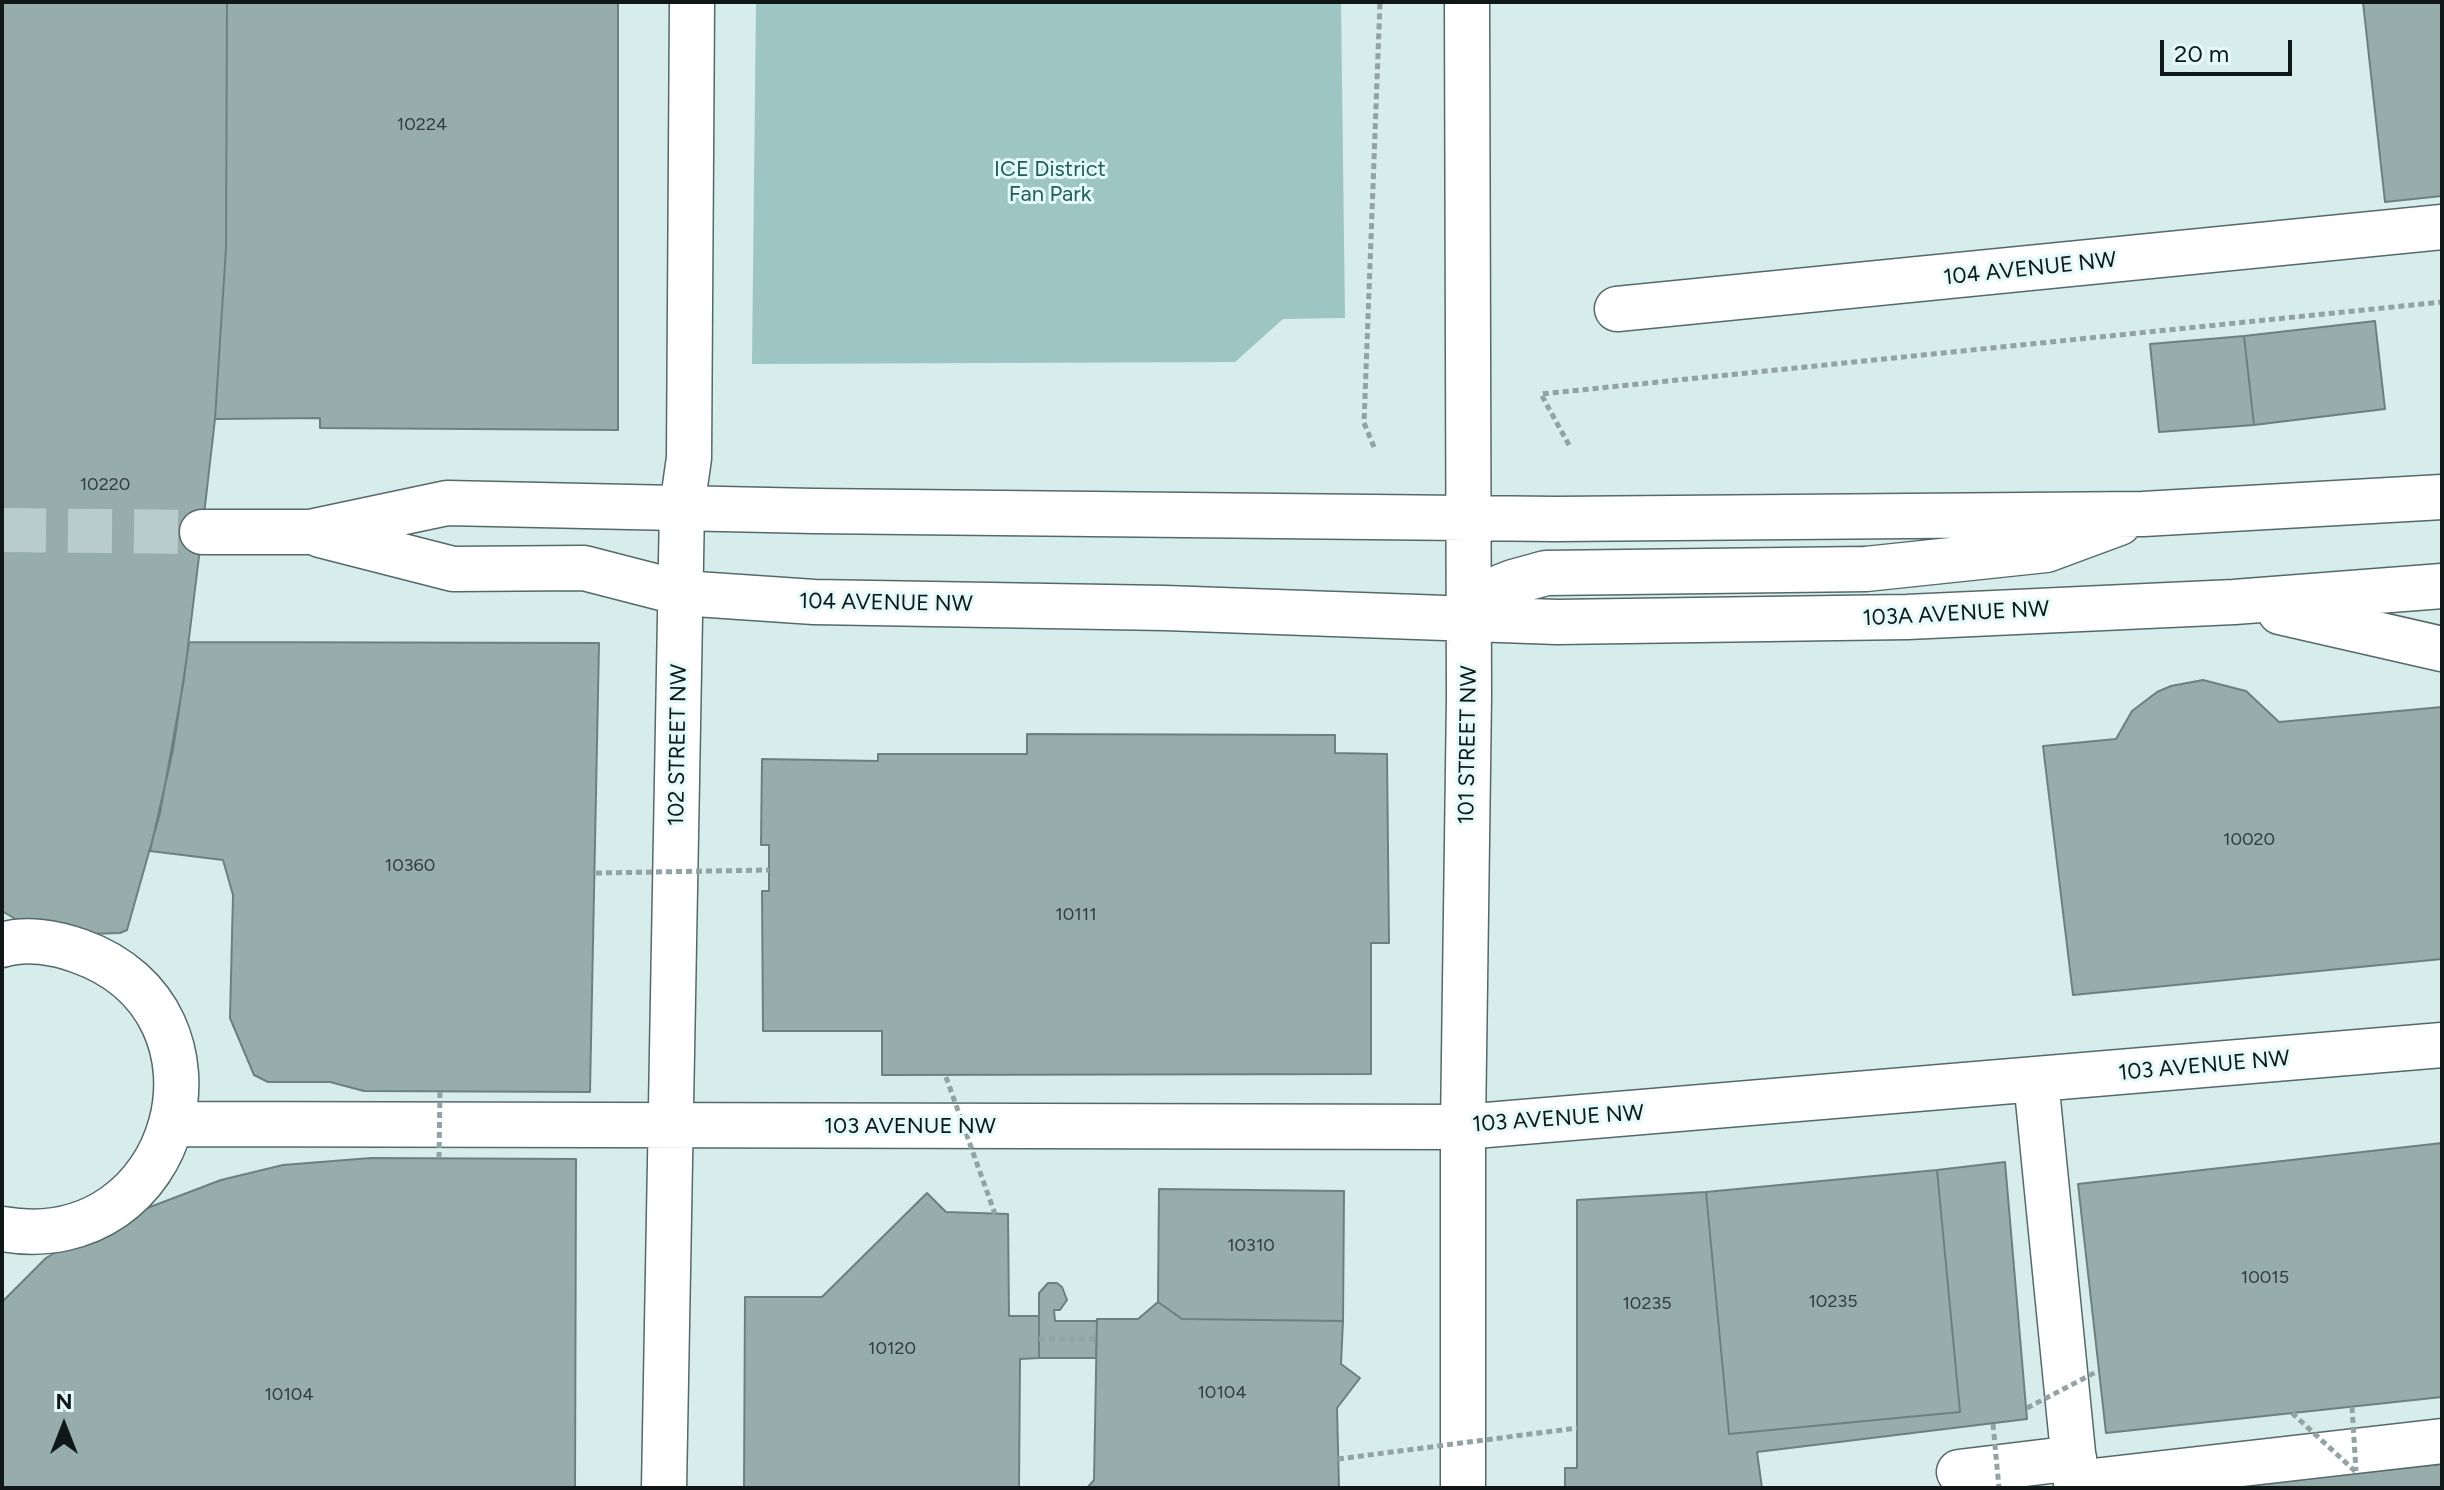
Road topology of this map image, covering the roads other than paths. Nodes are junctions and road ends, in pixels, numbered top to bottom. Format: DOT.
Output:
graph roads {
  1 [pos="692,2"];
  2 [pos="1467,2"];
  3 [pos="2442,227"];
  4 [pos="1617,309"];
  5 [pos="2442,497"];
  6 [pos="682,507"];
  7 [pos="2143,514"];
  8 [pos="1469,517"];
  9 [pos="202,532"];
  10 [pos="310,532"];
  11 [pos="2442,586"];
  12 [pos="681,593"];
  13 [pos="2234,602"];
  14 [pos="1469,620"];
  15 [pos="2442,649"];
  16 [pos="2,945"];
  17 [pos="2442,1045"];
  18 [pos="2036,1080"];
  19 [pos="173,1124"];
  20 [pos="671,1125"];
  21 [pos="1463,1127"];
  22 [pos="2,1229"];
  23 [pos="2442,1441"];
  24 [pos="2074,1458"];
  25 [pos="1959,1472"];
  26 [pos="664,1488"];
  27 [pos="1463,1488"];
  1 -- 6 [label="main road, 102 STREET NW"];
  2 -- 8 [label="main road, 101 STREET NW"];
  3 -- 4 [label="main road, 104 AVENUE NW"];
  5 -- 7 [label="main road"];
  6 -- 8 [label="main road, 104 AVENUE NW"];
  6 -- 10 [label="main road, 104 AVENUE NW"];
  6 -- 12 [label="main road, 102 STREET NW"];
  7 -- 8 [label="main road"];
  7 -- 14 [label="main road"];
  8 -- 14 [label="main road, 101 STREET NW"];
  9 -- 10 [label="main road, 104 AVENUE NW"];
  10 -- 12 [label="main road, 104 AVENUE NW"];
  11 -- 13 [label="main road, 103A AVENUE NW"];
  12 -- 14 [label="main road, 104 AVENUE NW"];
  12 -- 20 [label="main road, 102 STREET NW"];
  13 -- 14 [label="main road, 103A AVENUE NW"];
  13 -- 15 [label="main road"];
  14 -- 21 [label="main road, 101 STREET NW"];
  16 -- 19 [label="main road"];
  17 -- 18 [label="main road, 103 AVENUE NW"];
  18 -- 21 [label="main road, 103 AVENUE NW"];
  18 -- 24 [label="main road"];
  19 -- 20 [label="main road, 103 AVENUE NW"];
  19 -- 22 [label="main road"];
  20 -- 21 [label="main road, 103 AVENUE NW"];
  20 -- 26 [label="main road, 102 STREET NW"];
  21 -- 27 [label="main road, 101 STREET NW"];
  23 -- 24 [label="main road"];
  24 -- 25 [label="main road"];
}
